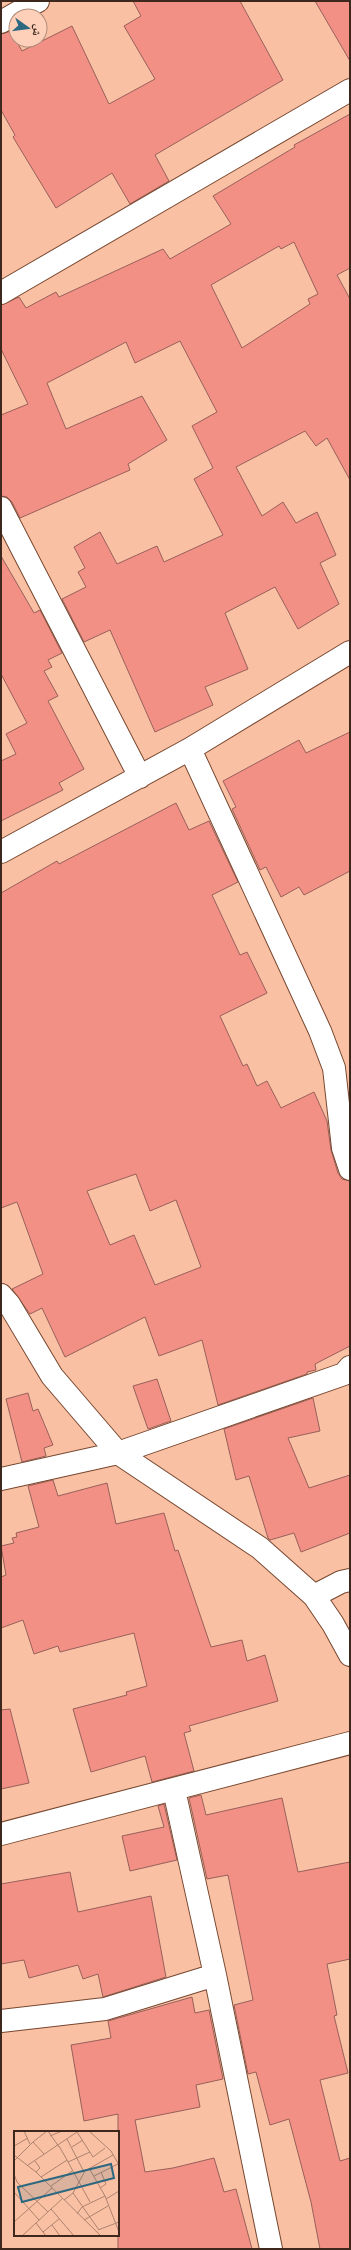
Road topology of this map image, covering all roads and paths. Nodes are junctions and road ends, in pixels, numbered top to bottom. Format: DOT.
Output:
graph roads {
  1 [pos="38,1"];
  2 [pos="1,22"];
  3 [pos="350,90"];
  4 [pos="1,293"];
  5 [pos="1,508"];
  6 [pos="350,652"];
  7 [pos="190,749"];
  8 [pos="140,777"];
  9 [pos="1,852"];
  10 [pos="350,1168"];
  11 [pos="1,1295"];
  12 [pos="350,1367"];
  13 [pos="118,1453"];
  14 [pos="1,1479"];
  15 [pos="350,1580"];
  16 [pos="314,1596"];
  17 [pos="350,1655"];
  18 [pos="350,1743"];
  19 [pos="174,1790"];
  20 [pos="1,1834"];
  21 [pos="215,1975"];
  22 [pos="1,2021"];
  23 [pos="271,2249"];
  1 -- 2 [label="street"];
  3 -- 4 [label="street"];
  5 -- 8 [label="street"];
  6 -- 7 [label="street"];
  7 -- 8 [label="street"];
  7 -- 10 [label="street"];
  8 -- 9 [label="street"];
  11 -- 13 [label="street"];
  12 -- 13 [label="street"];
  13 -- 14 [label="street"];
  13 -- 16 [label="street"];
  15 -- 16 [label="street"];
  16 -- 17 [label="street"];
  18 -- 19 [label="street"];
  19 -- 20 [label="street"];
  19 -- 21 [label="street"];
  21 -- 22 [label="street"];
  21 -- 23 [label="street"];
}
